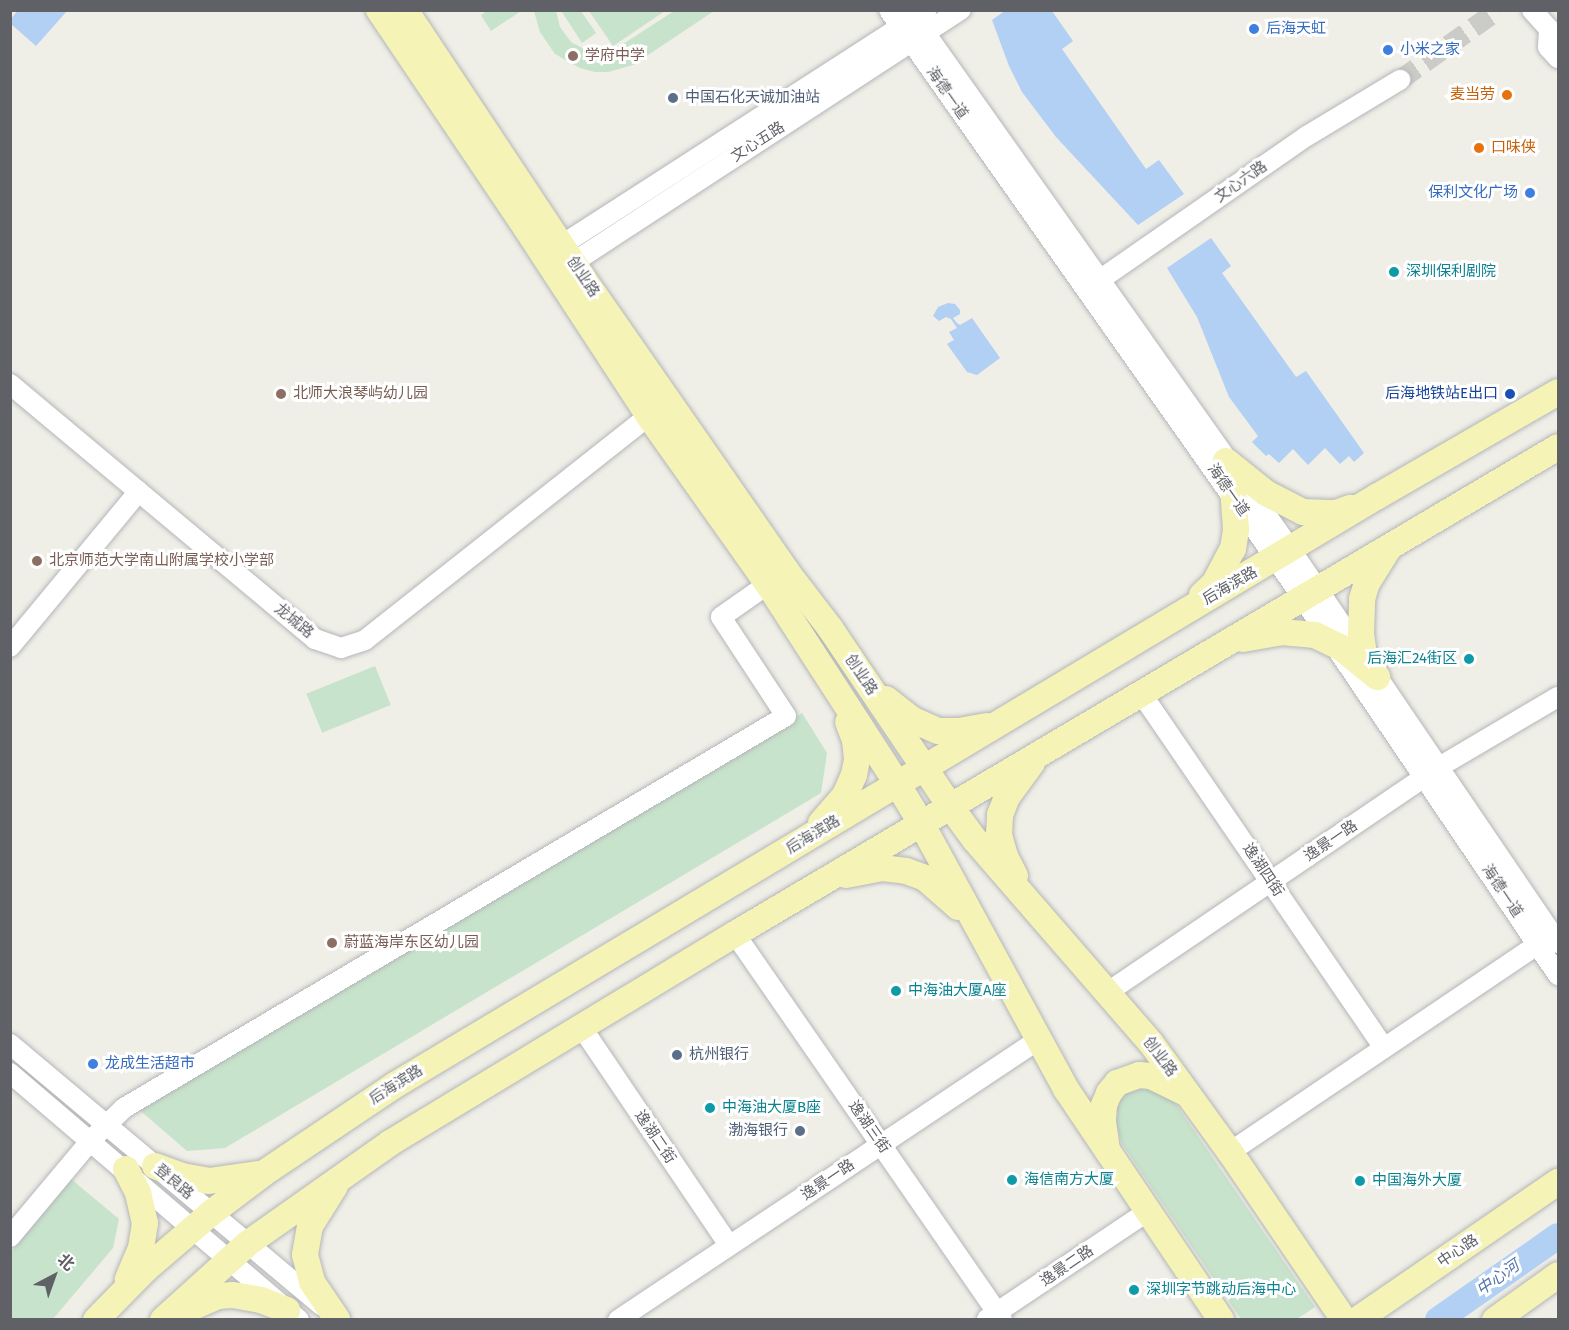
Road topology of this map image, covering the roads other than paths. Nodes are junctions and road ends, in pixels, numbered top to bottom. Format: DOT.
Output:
graph roads {
  1 [pos="379,10"];
  2 [pos="405,10"];
  3 [pos="889,10"];
  4 [pos="961,10"];
  5 [pos="1532,10"];
  6 [pos="915,24"];
  7 [pos="1554,29"];
  8 [pos="1558,58"];
  9 [pos="1400,80"];
  10 [pos="559,259"];
  11 [pos="1092,285"];
  12 [pos="10,384"];
  13 [pos="1558,392"];
  14 [pos="649,416"];
  15 [pos="1558,447"];
  16 [pos="1226,461"];
  17 [pos="139,491"];
  18 [pos="1378,496"];
  19 [pos="1234,498"];
  20 [pos="1393,543"];
  21 [pos="1283,555"];
  22 [pos="777,578"];
  23 [pos="1309,593"];
  24 [pos="1180,615"];
  25 [pos="1225,642"];
  26 [pos="1334,644"];
  27 [pos="10,647"];
  28 [pos="859,673"];
  29 [pos="1377,676"];
  30 [pos="836,691"];
  31 [pos="1141,693"];
  32 [pos="1558,697"];
  33 [pos="1004,722"];
  34 [pos="1042,751"];
  35 [pos="924,769"];
  36 [pos="1432,772"];
  37 [pos="898,785"];
  38 [pos="950,806"];
  39 [pos="921,823"];
  40 [pos="802,841"];
  41 [pos="823,882"];
  42 [pos="1270,882"];
  43 [pos="1036,912"];
  44 [pos="977,929"];
  45 [pos="735,934"];
  46 [pos="1551,937"];
  47 [pos="1558,975"];
  48 [pos="1108,992"];
  49 [pos="582,1028"];
  50 [pos="1038,1040"];
  51 [pos="10,1044"];
  52 [pos="1384,1048"];
  53 [pos="10,1073"];
  54 [pos="1190,1095"];
  55 [pos="106,1125"];
  56 [pos="91,1140"];
  57 [pos="881,1144"];
  58 [pos="1230,1152"];
  59 [pos="1108,1155"];
  60 [pos="155,1166"];
  61 [pos="126,1169"];
  62 [pos="345,1172"];
  63 [pos="264,1173"];
  64 [pos="1558,1182"];
  65 [pos="1148,1212"];
  66 [pos="202,1221"];
  67 [pos="10,1237"];
  68 [pos="729,1245"];
  69 [pos="238,1251"];
  70 [pos="1558,1275"];
  71 [pos="117,1297"];
  72 [pos="293,1315"];
  73 [pos="995,1317"];
  74 [pos="338,1319"];
  75 [pos="96,1320"];
  76 [pos="164,1320"];
  77 [pos="168,1320"];
  78 [pos="618,1320"];
  79 [pos="1221,1320"];
  80 [pos="1344,1320"];
  81 [pos="1357,1320"];
  82 [pos="1495,1320"];
  1 -- 10 [label="main road, 创业路"];
  2 -- 10 [label="main road, 创业路"];
  3 -- 6 [label="street, 海德一道"];
  4 -- 6 [label="street, 文心五路"];
  5 -- 7 [label="street, bridge"];
  6 -- 10 [label="street, 文心五路"];
  6 -- 11 [label="street, 海德一道"];
  7 -- 8 [label="street, bridge"];
  9 -- 11 [label="street, 文心六路"];
  10 -- 14 [label="main road, 创业路"];
  10 -- 22 [label="main road, 创业路"];
  11 -- 16 [label="street, 海德一道"];
  11 -- 19 [label="street, 海德一道"];
  12 -- 17 [label="street, 龙城路"];
  13 -- 18 [label="main road, 后海滨路"];
  14 -- 17 [label="street, 龙城路"];
  14 -- 22 [label="main road, 创业路"];
  15 -- 20 [label="main road"];
  16 -- 18 [label="main road"];
  16 -- 21 [label="street, 海德一道"];
  17 -- 27 [label="street"];
  18 -- 21 [label="main road, 后海滨路"];
  19 -- 21 [label="street, 海德一道"];
  19 -- 24 [label="main road"];
  20 -- 23 [label="main road"];
  20 -- 29 [label="main road"];
  21 -- 23 [label="street, 海德一道"];
  21 -- 24 [label="main road, 后海滨路"];
  22 -- 28 [label="main road, 创业路"];
  22 -- 30 [label="main road, 创业路"];
  22 -- 55 [label="street"];
  23 -- 25 [label="main road"];
  23 -- 26 [label="street, 海德一道"];
  23 -- 29 [label="street, 海德一道"];
  24 -- 33 [label="main road, 后海滨路"];
  25 -- 26 [label="main road"];
  25 -- 31 [label="main road"];
  26 -- 29 [label="main road"];
  26 -- 36 [label="street, 海德一道"];
  28 -- 33 [label="main road"];
  28 -- 35 [label="main road, 创业路"];
  29 -- 36 [label="street, 海德一道"];
  30 -- 37 [label="main road, 创业路"];
  30 -- 40 [label="main road"];
  31 -- 34 [label="main road"];
  31 -- 42 [label="street, 逸湖四街"];
  32 -- 36 [label="street, 逸景一路"];
  33 -- 35 [label="main road, 后海滨路"];
  34 -- 38 [label="main road"];
  34 -- 43 [label="main road"];
  35 -- 37 [label="main road, 后海滨路"];
  35 -- 38 [label="main road, 创业路"];
  36 -- 42 [label="street, 逸景一路"];
  36 -- 46 [label="street, 海德一道"];
  37 -- 39 [label="main road, 创业路"];
  37 -- 40 [label="main road, 后海滨路"];
  38 -- 39 [label="main road"];
  38 -- 43 [label="main road, 创业路"];
  39 -- 41 [label="main road"];
  39 -- 44 [label="main road, 创业路"];
  40 -- 63 [label="main road, 后海滨路"];
  41 -- 44 [label="main road"];
  41 -- 45 [label="main road"];
  42 -- 48 [label="street, 逸景一路"];
  42 -- 52 [label="street, 逸湖四街"];
  43 -- 48 [label="main road, 创业路"];
  44 -- 50 [label="main road, 创业路"];
  45 -- 49 [label="main road"];
  45 -- 57 [label="street, 逸湖三街"];
  46 -- 47 [label="street, 海德一道"];
  46 -- 52 [label="street"];
  48 -- 54 [label="main road, 创业路"];
  49 -- 62 [label="main road"];
  49 -- 68 [label="street, 逸湖二街"];
  50 -- 57 [label="street, 逸景一路"];
  50 -- 59 [label="main road, 创业路"];
  51 -- 55 [label="street, 登良路"];
  52 -- 58 [label="street"];
  53 -- 56 [label="street"];
  54 -- 58 [label="main road, 创业路"];
  54 -- 59 [label="main road"];
  55 -- 56 [label="street"];
  55 -- 60 [label="street, 登良路"];
  56 -- 61 [label="street"];
  56 -- 67 [label="street"];
  57 -- 68 [label="street, 逸景一路"];
  57 -- 73 [label="street, 逸湖三街"];
  58 -- 80 [label="main road, 创业路"];
  59 -- 65 [label="main road, 创业路"];
  60 -- 63 [label="main road"];
  60 -- 66 [label="street, 登良路"];
  61 -- 66 [label="street"];
  61 -- 71 [label="main road"];
  62 -- 69 [label="main road"];
  62 -- 74 [label="main road"];
  63 -- 66 [label="main road, 后海滨路"];
  64 -- 81 [label="main road, 中心路"];
  65 -- 73 [label="street, 逸景二路"];
  65 -- 79 [label="main road, 创业路"];
  66 -- 69 [label="street"];
  66 -- 71 [label="main road, 后海滨路"];
  68 -- 78 [label="street, 逸景一路"];
  69 -- 72 [label="street"];
  69 -- 74 [label="street"];
  69 -- 76 [label="main road"];
  70 -- 82 [label="main road"];
  71 -- 75 [label="main road, 后海滨路"];
  72 -- 77 [label="main road"];
}
